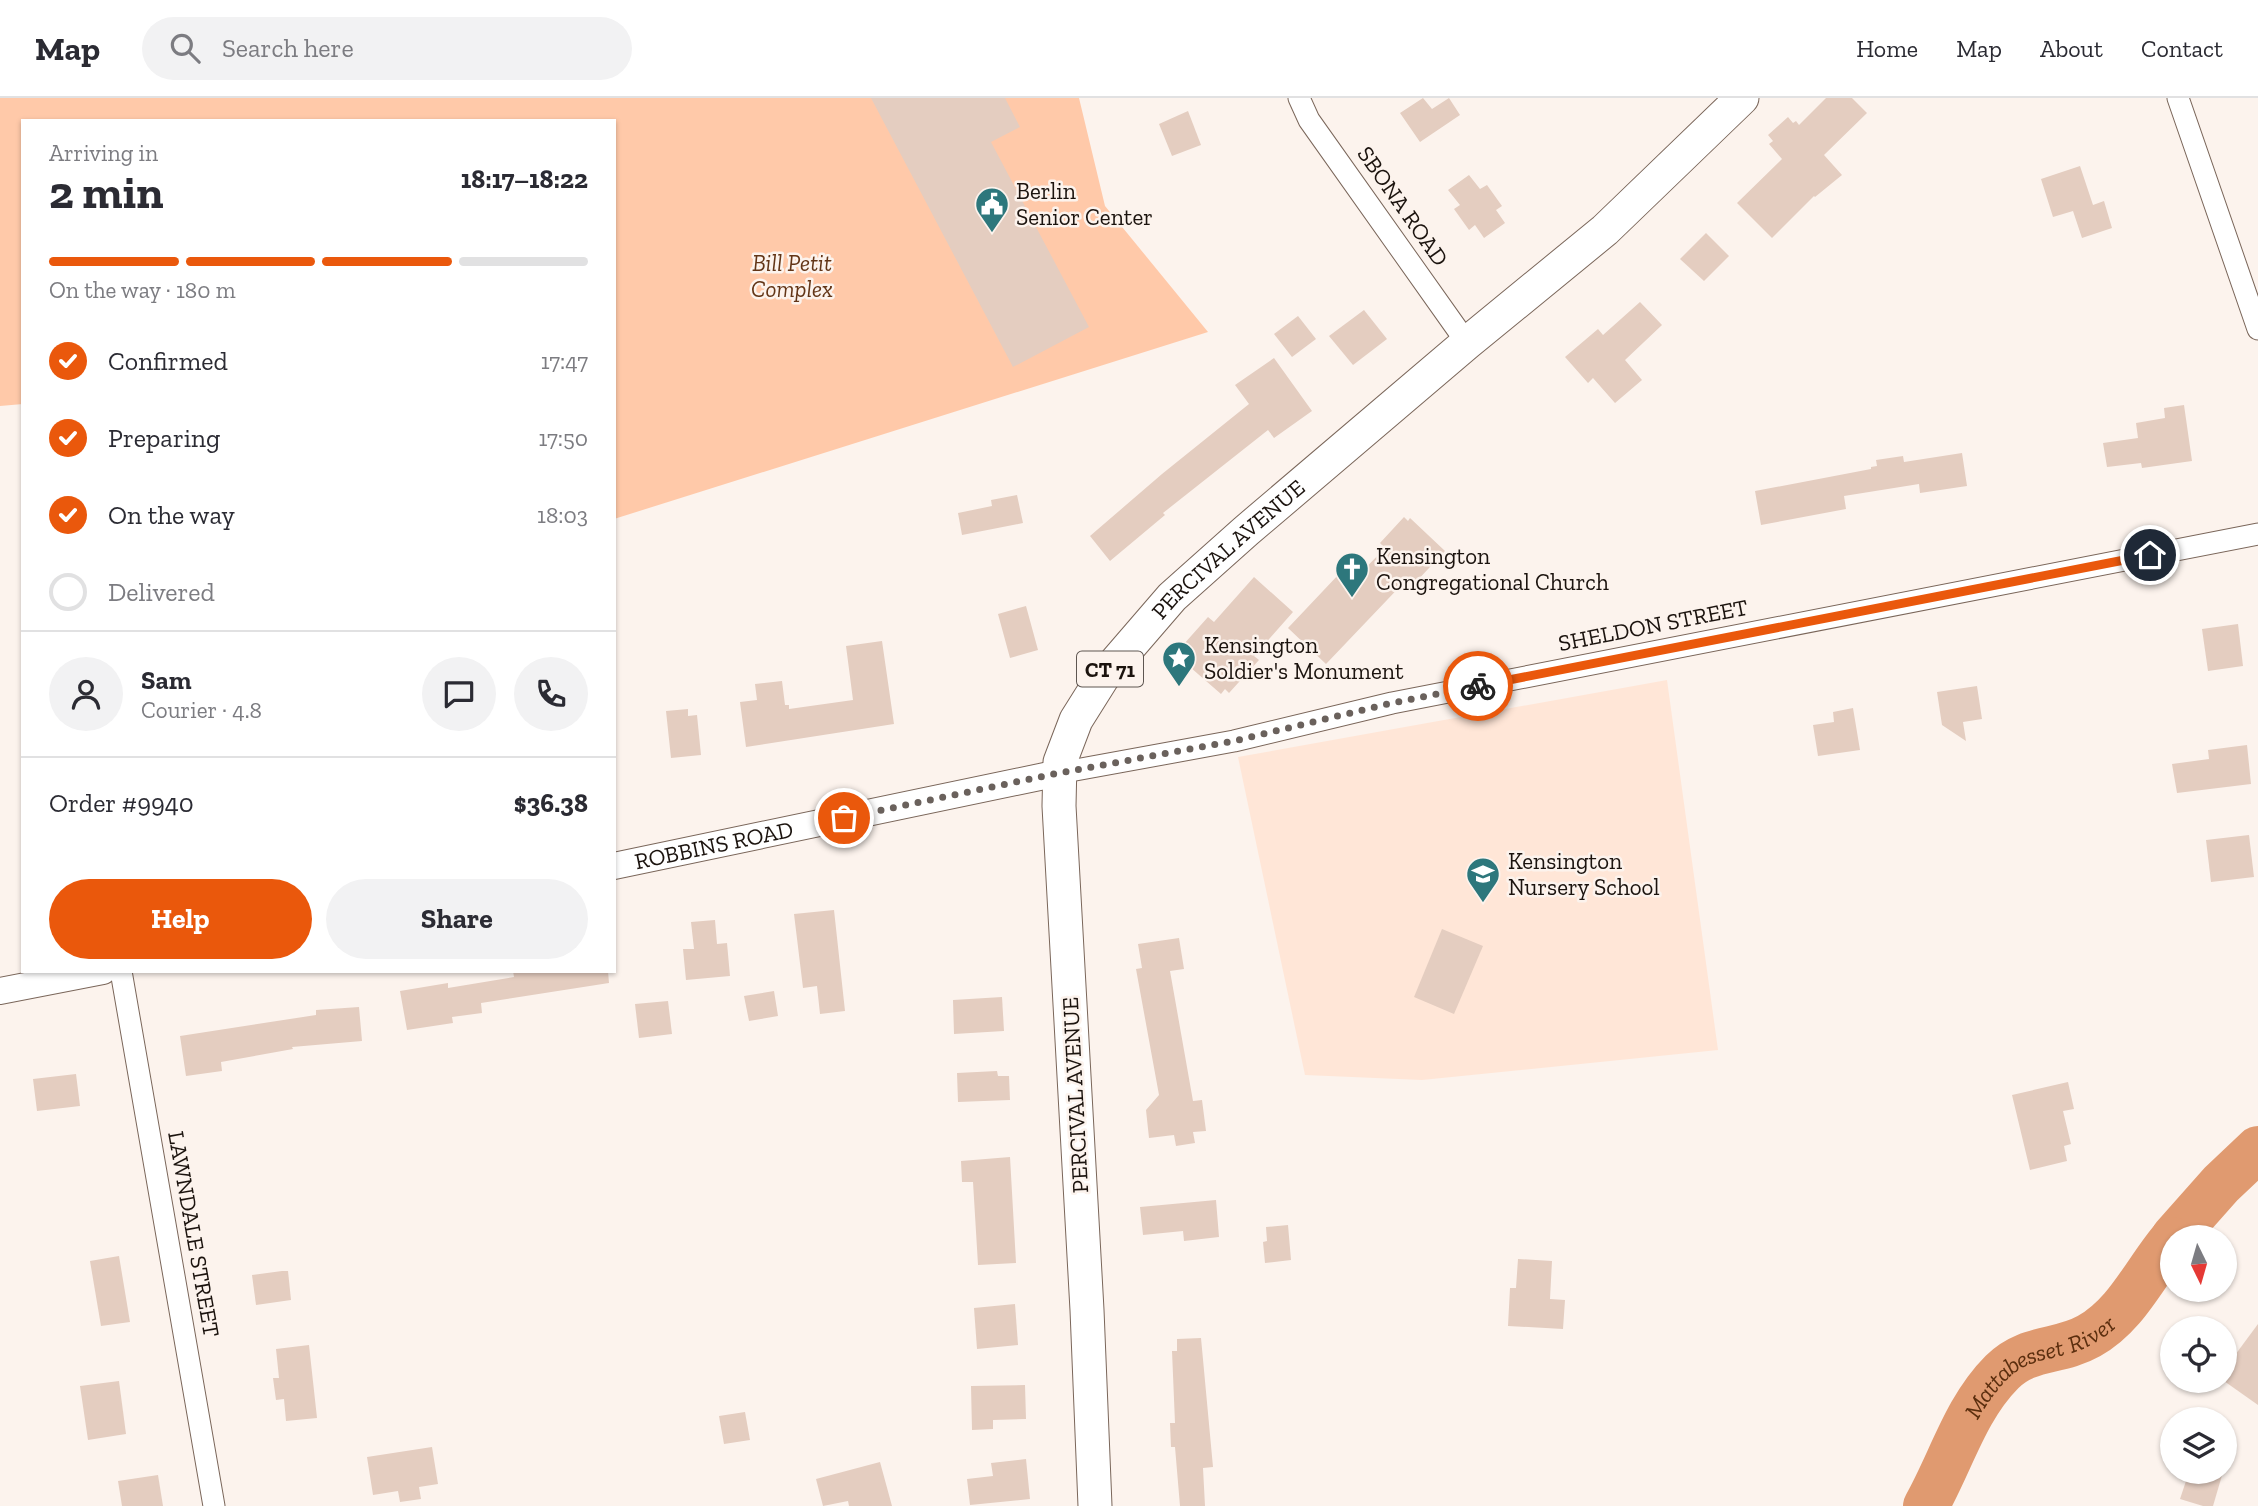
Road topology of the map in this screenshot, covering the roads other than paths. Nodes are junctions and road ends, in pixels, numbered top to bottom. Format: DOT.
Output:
graph roads {
  1 [pos="1299,98"];
  2 [pos="1742,98"];
  3 [pos="2178,98"];
  4 [pos="2258,328"];
  5 [pos="1467,342"];
  6 [pos="2258,534"];
  7 [pos="1059,773"];
  8 [pos="616,866"];
  9 [pos="93,973"];
  10 [pos="121,973"];
  11 [pos="0,991"];
  12 [pos="214,1506"];
  13 [pos="1095,1506"];
  1 -- 5 [label="street, SBONA ROAD"];
  2 -- 5 [label="main road, PERCIVAL AVENUE / CT 71"];
  3 -- 4 [label="street"];
  5 -- 7 [label="main road, PERCIVAL AVENUE / CT 71"];
  6 -- 7 [label="street, SHELDON STREET"];
  7 -- 8 [label="street, ROBBINS ROAD"];
  7 -- 13 [label="main road, PERCIVAL AVENUE / CT 71"];
  9 -- 11 [label="street"];
  10 -- 12 [label="street, LAWNDALE STREET"];
}
